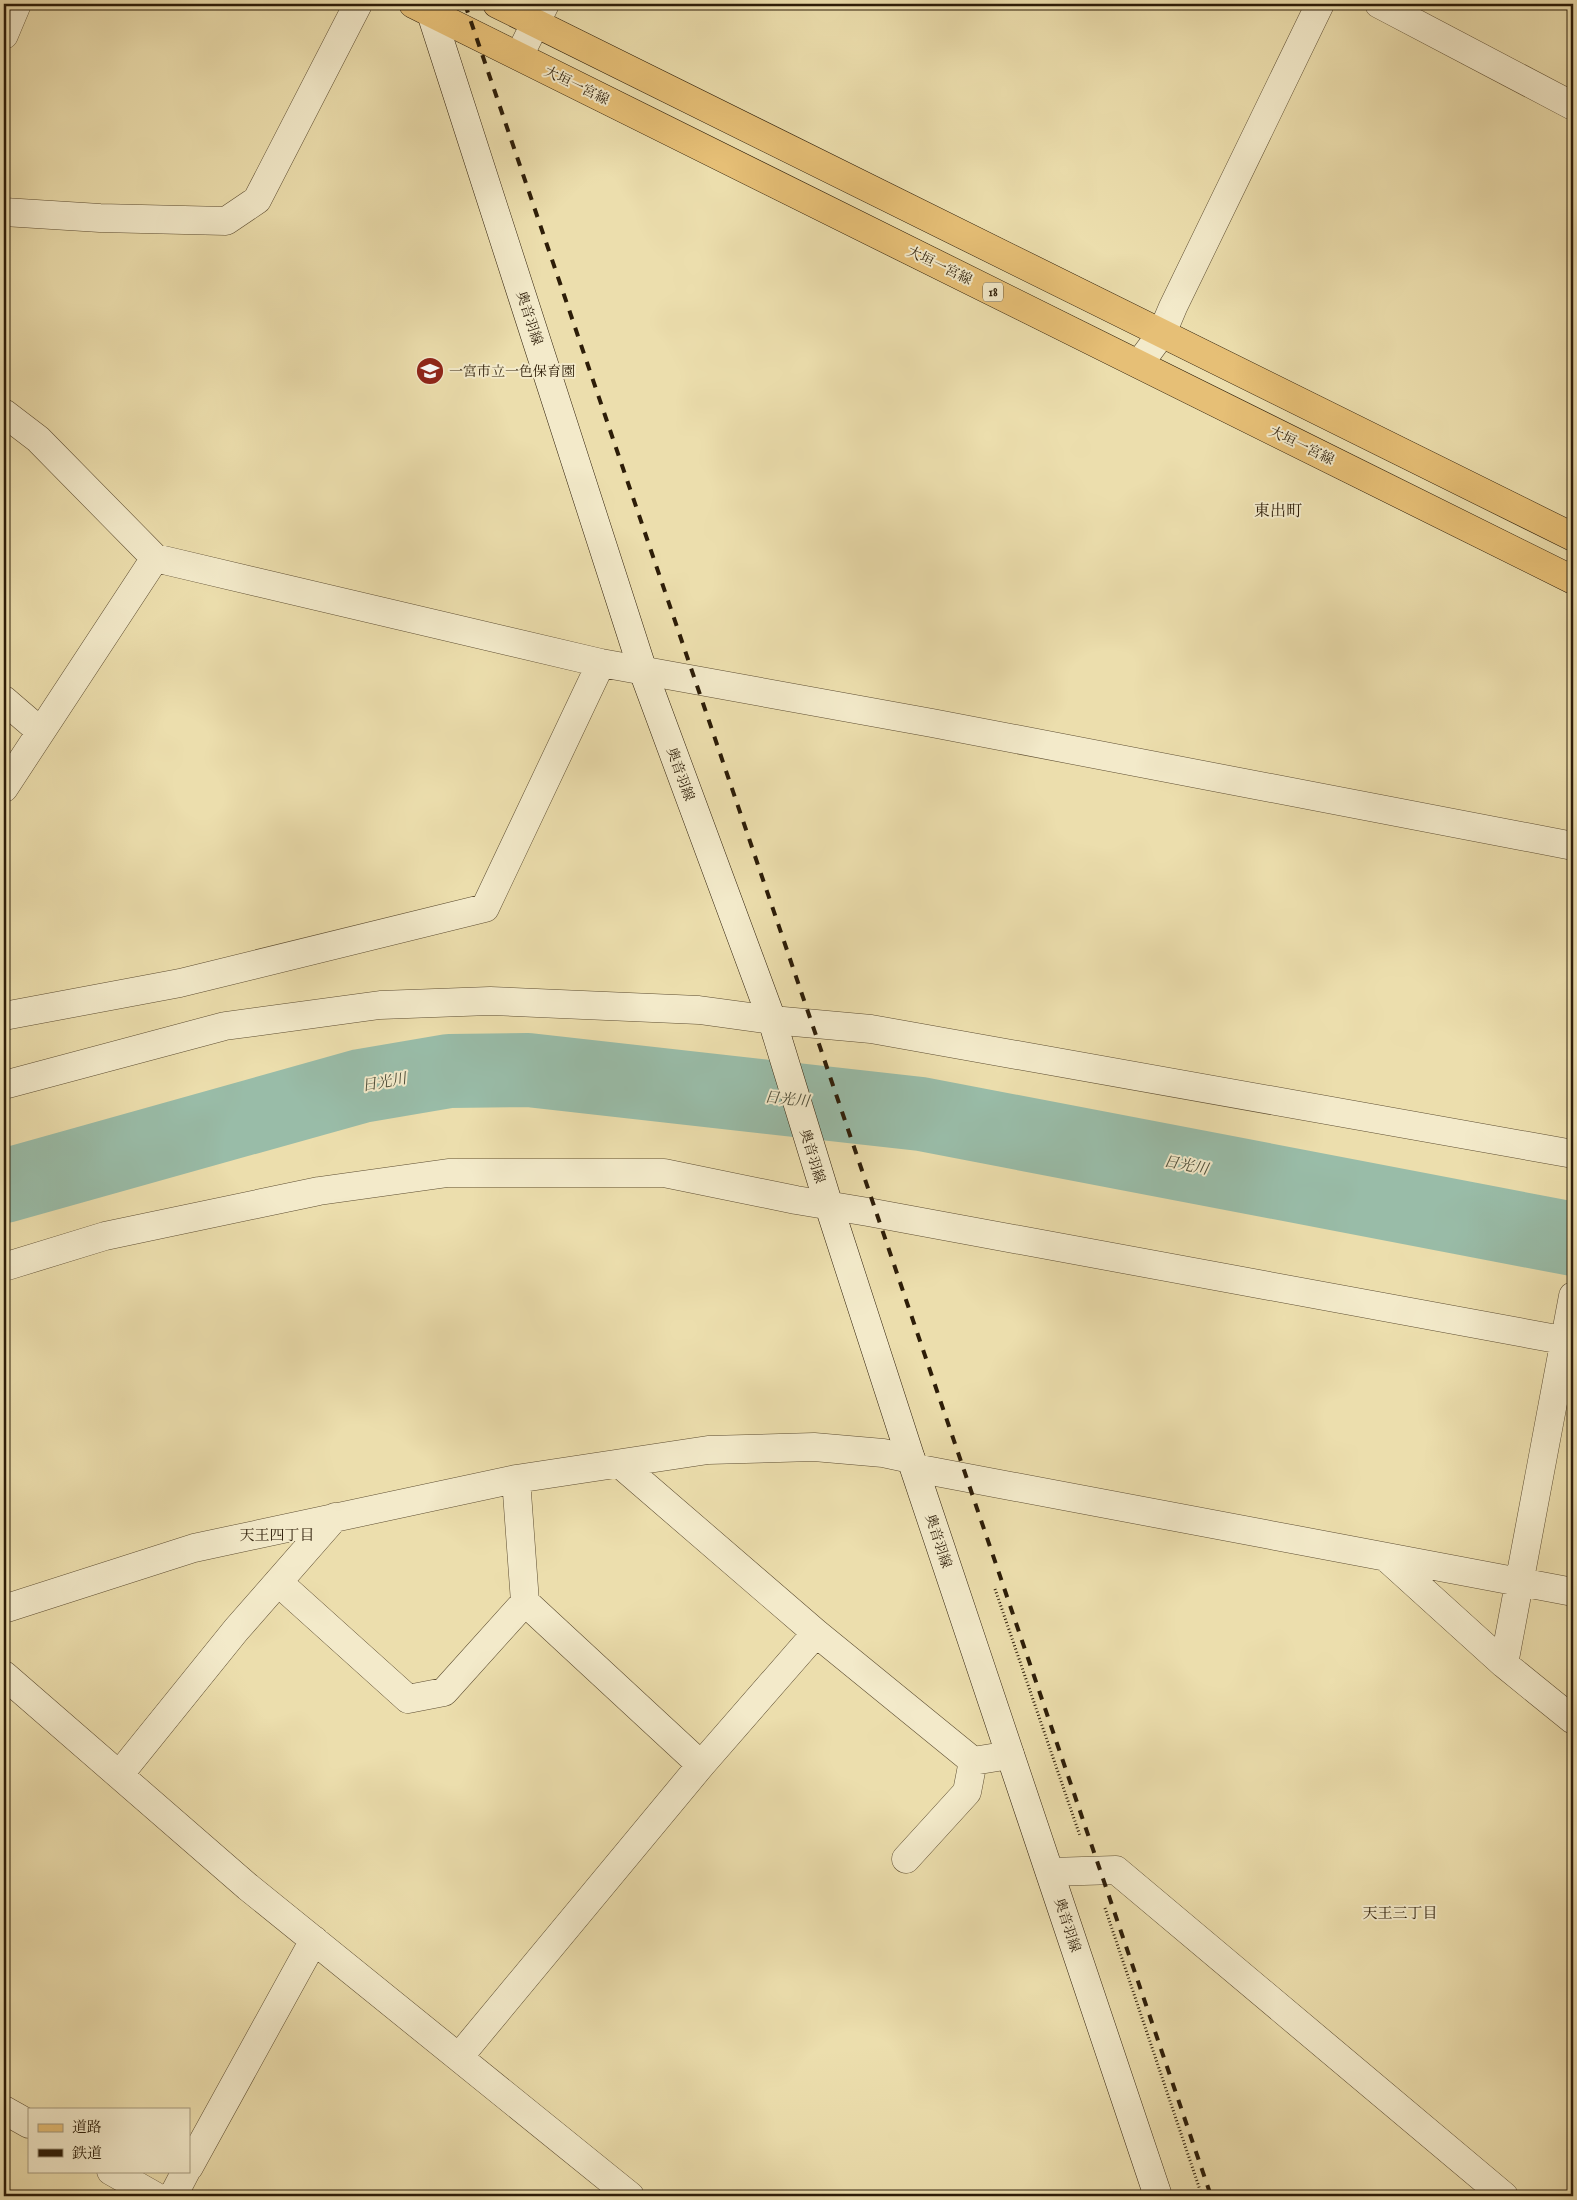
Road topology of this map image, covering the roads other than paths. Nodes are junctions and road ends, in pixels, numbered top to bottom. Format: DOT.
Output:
graph roads {
  1 [pos="17,4"];
  2 [pos="358,4"];
  3 [pos="497,4"];
  4 [pos="1320,4"];
  5 [pos="1379,4"];
  6 [pos="424,7"];
  7 [pos="540,14"];
  8 [pos="4,35"];
  9 [pos="519,56"];
  10 [pos="1573,106"];
  11 [pos="4,212"];
  12 [pos="1162,333"];
  13 [pos="1139,364"];
  14 [pos="4,413"];
  15 [pos="1573,537"];
  16 [pos="155,558"];
  17 [pos="1573,580"];
  18 [pos="600,663"];
  19 [pos="643,671"];
  20 [pos="4,700"];
  21 [pos="40,731"];
  22 [pos="4,788"];
  23 [pos="1573,846"];
  24 [pos="4,1016"];
  25 [pos="773,1025"];
  26 [pos="4,1085"];
  27 [pos="1573,1154"];
  28 [pos="826,1199"];
  29 [pos="4,1267"];
  30 [pos="1573,1296"];
  31 [pos="1568,1337"];
  32 [pos="913,1463"];
  33 [pos="620,1464"];
  34 [pos="516,1479"];
  35 [pos="335,1517"];
  36 [pos="1387,1558"];
  37 [pos="1519,1581"];
  38 [pos="278,1582"];
  39 [pos="1573,1592"];
  40 [pos="525,1602"];
  41 [pos="4,1609"];
  42 [pos="816,1633"];
  43 [pos="1504,1664"];
  44 [pos="4,1675"];
  45 [pos="1573,1720"];
  46 [pos="1010,1755"];
  47 [pos="973,1761"];
  48 [pos="701,1765"];
  49 [pos="119,1775"];
  50 [pos="906,1859"];
  51 [pos="1050,1872"];
  52 [pos="314,1940"];
  53 [pos="459,2057"];
  54 [pos="4,2110"];
  55 [pos="28,2123"];
  56 [pos="190,2165"];
  57 [pos="113,2172"];
  58 [pos="185,2172"];
  59 [pos="155,2196"];
  60 [pos="173,2196"];
  61 [pos="630,2196"];
  62 [pos="1158,2196"];
  63 [pos="1504,2196"];
  1 -- 8 [label="street"];
  2 -- 11 [label="street"];
  3 -- 7 [label="main road"];
  4 -- 12 [label="street"];
  5 -- 10 [label="street"];
  6 -- 9 [label="main road, 大垣一宮線 / 18"];
  6 -- 19 [label="street, 奥音羽線"];
  7 -- 9 [label="street"];
  7 -- 12 [label="main road"];
  9 -- 13 [label="main road, 大垣一宮線 / 18"];
  12 -- 13 [label="street"];
  12 -- 15 [label="main road"];
  13 -- 17 [label="main road, 大垣一宮線 / 18"];
  14 -- 16 [label="street"];
  16 -- 18 [label="street"];
  16 -- 21 [label="street"];
  18 -- 19 [label="street"];
  18 -- 24 [label="street"];
  19 -- 23 [label="street"];
  19 -- 25 [label="street, 奥音羽線"];
  20 -- 21 [label="street"];
  21 -- 22 [label="street"];
  25 -- 26 [label="street"];
  25 -- 27 [label="street"];
  25 -- 28 [label="street, 奥音羽線"];
  28 -- 29 [label="street"];
  28 -- 31 [label="street"];
  28 -- 32 [label="street, 奥音羽線"];
  30 -- 31 [label="street"];
  31 -- 37 [label="street"];
  32 -- 33 [label="street"];
  32 -- 36 [label="street"];
  32 -- 46 [label="street, 奥音羽線"];
  33 -- 34 [label="street"];
  33 -- 42 [label="street"];
  34 -- 35 [label="street"];
  34 -- 40 [label="street"];
  35 -- 38 [label="street"];
  35 -- 41 [label="street"];
  36 -- 37 [label="street"];
  36 -- 43 [label="street"];
  37 -- 39 [label="street"];
  37 -- 43 [label="street"];
  38 -- 40 [label="street"];
  38 -- 49 [label="street"];
  40 -- 48 [label="street"];
  42 -- 47 [label="street"];
  42 -- 48 [label="street"];
  43 -- 45 [label="street"];
  44 -- 49 [label="street"];
  46 -- 47 [label="street"];
  46 -- 51 [label="street, 奥音羽線"];
  47 -- 50 [label="street"];
  48 -- 53 [label="street"];
  49 -- 52 [label="street"];
  51 -- 62 [label="street, 奥音羽線"];
  51 -- 63 [label="street"];
  52 -- 53 [label="street"];
  52 -- 56 [label="street"];
  53 -- 61 [label="street"];
  54 -- 55 [label="street"];
  57 -- 59 [label="street"];
  58 -- 60 [label="street"];
}
